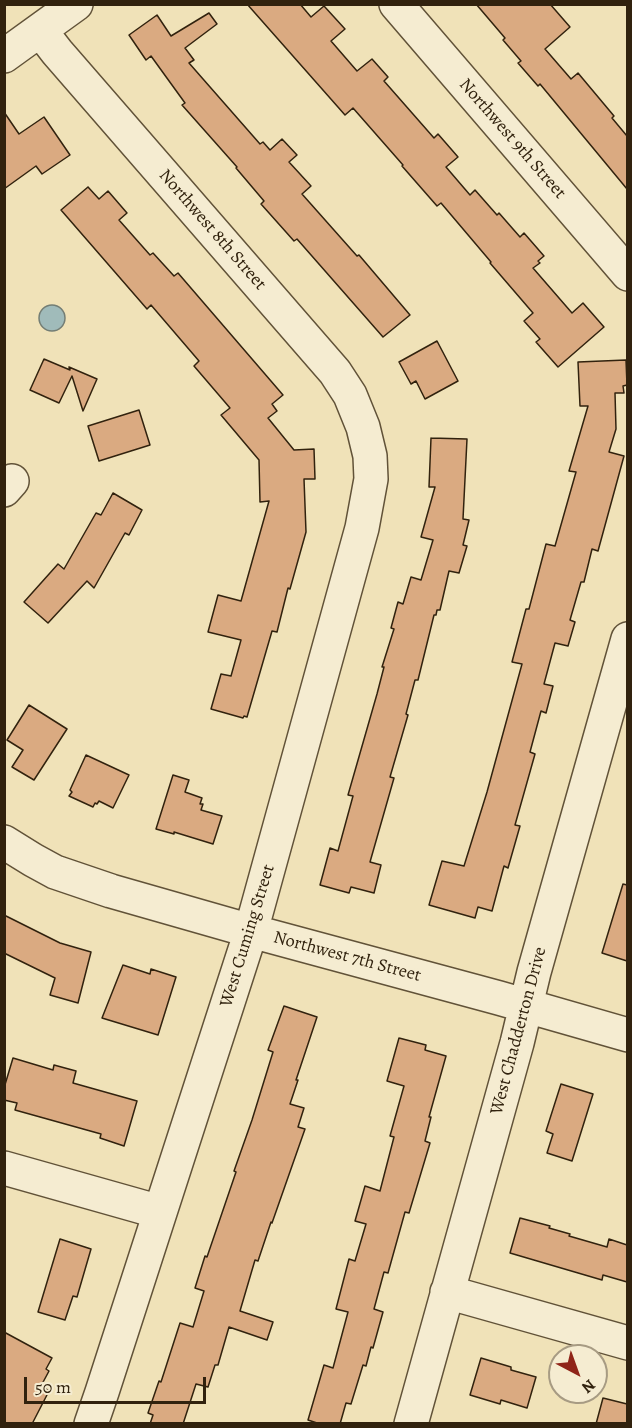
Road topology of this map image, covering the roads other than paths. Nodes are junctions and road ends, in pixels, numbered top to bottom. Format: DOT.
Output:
graph roads {
  1 [pos="76,4"];
  2 [pos="396,4"];
  3 [pos="40,30"];
  4 [pos="4,56"];
  5 [pos="627,274"];
  6 [pos="367,440"];
  7 [pos="627,639"];
  8 [pos="617,713"];
  9 [pos="4,842"];
  10 [pos="251,931"];
  11 [pos="526,1006"];
  12 [pos="627,1035"];
  13 [pos="4,1168"];
  14 [pos="160,1212"];
  15 [pos="447,1292"];
  16 [pos="627,1343"];
  17 [pos="90,1424"];
  18 [pos="411,1424"];
  1 -- 3 [label="street"];
  2 -- 5 [label="street, Northwest 9th Street"];
  3 -- 4 [label="street"];
  3 -- 6 [label="street, Northwest 8th Street"];
  6 -- 10 [label="street, West Cuming Street"];
  7 -- 8 [label="street, West Chadderton Drive"];
  8 -- 11 [label="street, West Chadderton Drive"];
  9 -- 10 [label="street, Northwest 7th Street"];
  10 -- 11 [label="street, Northwest 7th Street"];
  10 -- 14 [label="street, West Cuming Street"];
  11 -- 12 [label="street, Northwest 7th Street"];
  11 -- 15 [label="street, West Chadderton Drive"];
  13 -- 14 [label="street"];
  14 -- 17 [label="street, West Cuming Street"];
  15 -- 16 [label="street"];
  15 -- 18 [label="street, West Chadderton Drive"];
}
